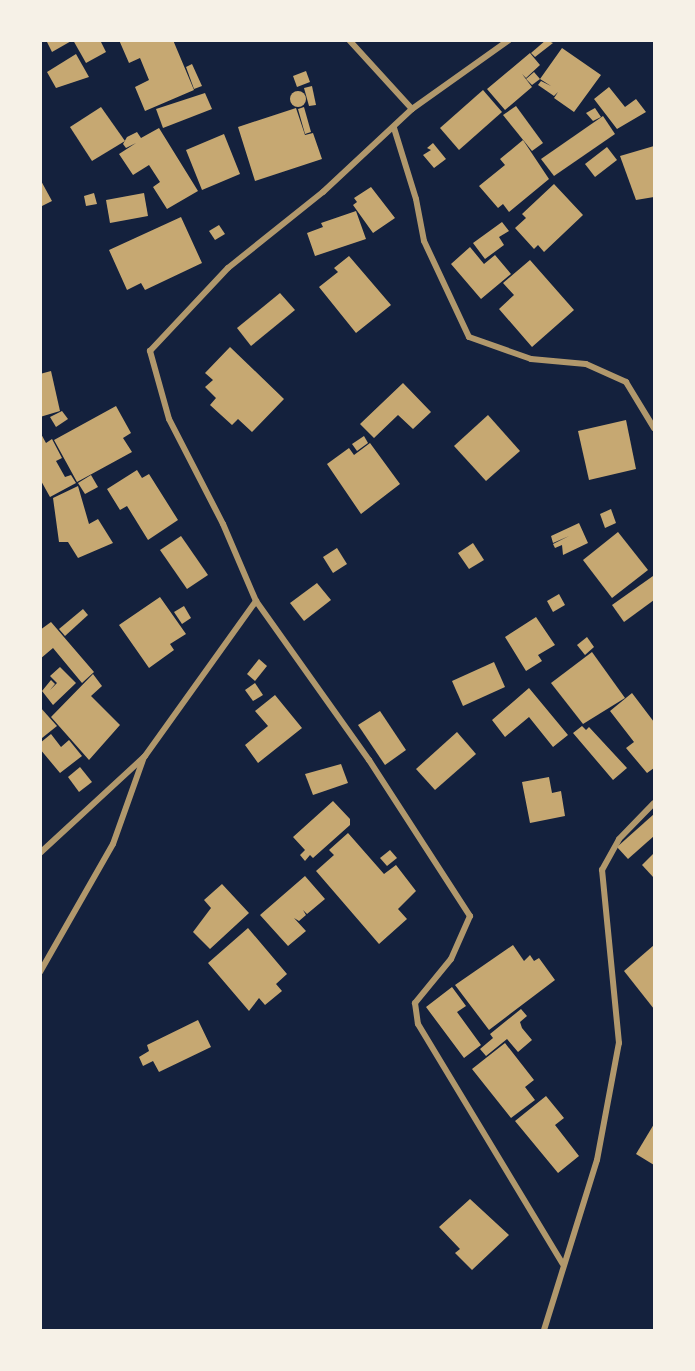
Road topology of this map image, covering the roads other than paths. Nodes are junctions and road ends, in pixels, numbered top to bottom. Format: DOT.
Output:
graph roads {
  1 [pos="349,40"];
  2 [pos="509,40"];
  3 [pos="412,109"];
  4 [pos="394,128"];
  5 [pos="654,428"];
  6 [pos="256,601"];
  7 [pos="145,756"];
  8 [pos="654,802"];
  9 [pos="40,854"];
  10 [pos="40,972"];
  11 [pos="562,1264"];
  12 [pos="544,1330"];
  1 -- 3 [label="street"];
  2 -- 3 [label="street"];
  3 -- 4 [label="street"];
  4 -- 5 [label="street"];
  4 -- 6 [label="street"];
  6 -- 7 [label="street"];
  6 -- 11 [label="street"];
  7 -- 9 [label="street"];
  7 -- 10 [label="street"];
  8 -- 11 [label="street"];
  11 -- 12 [label="street"];
}
